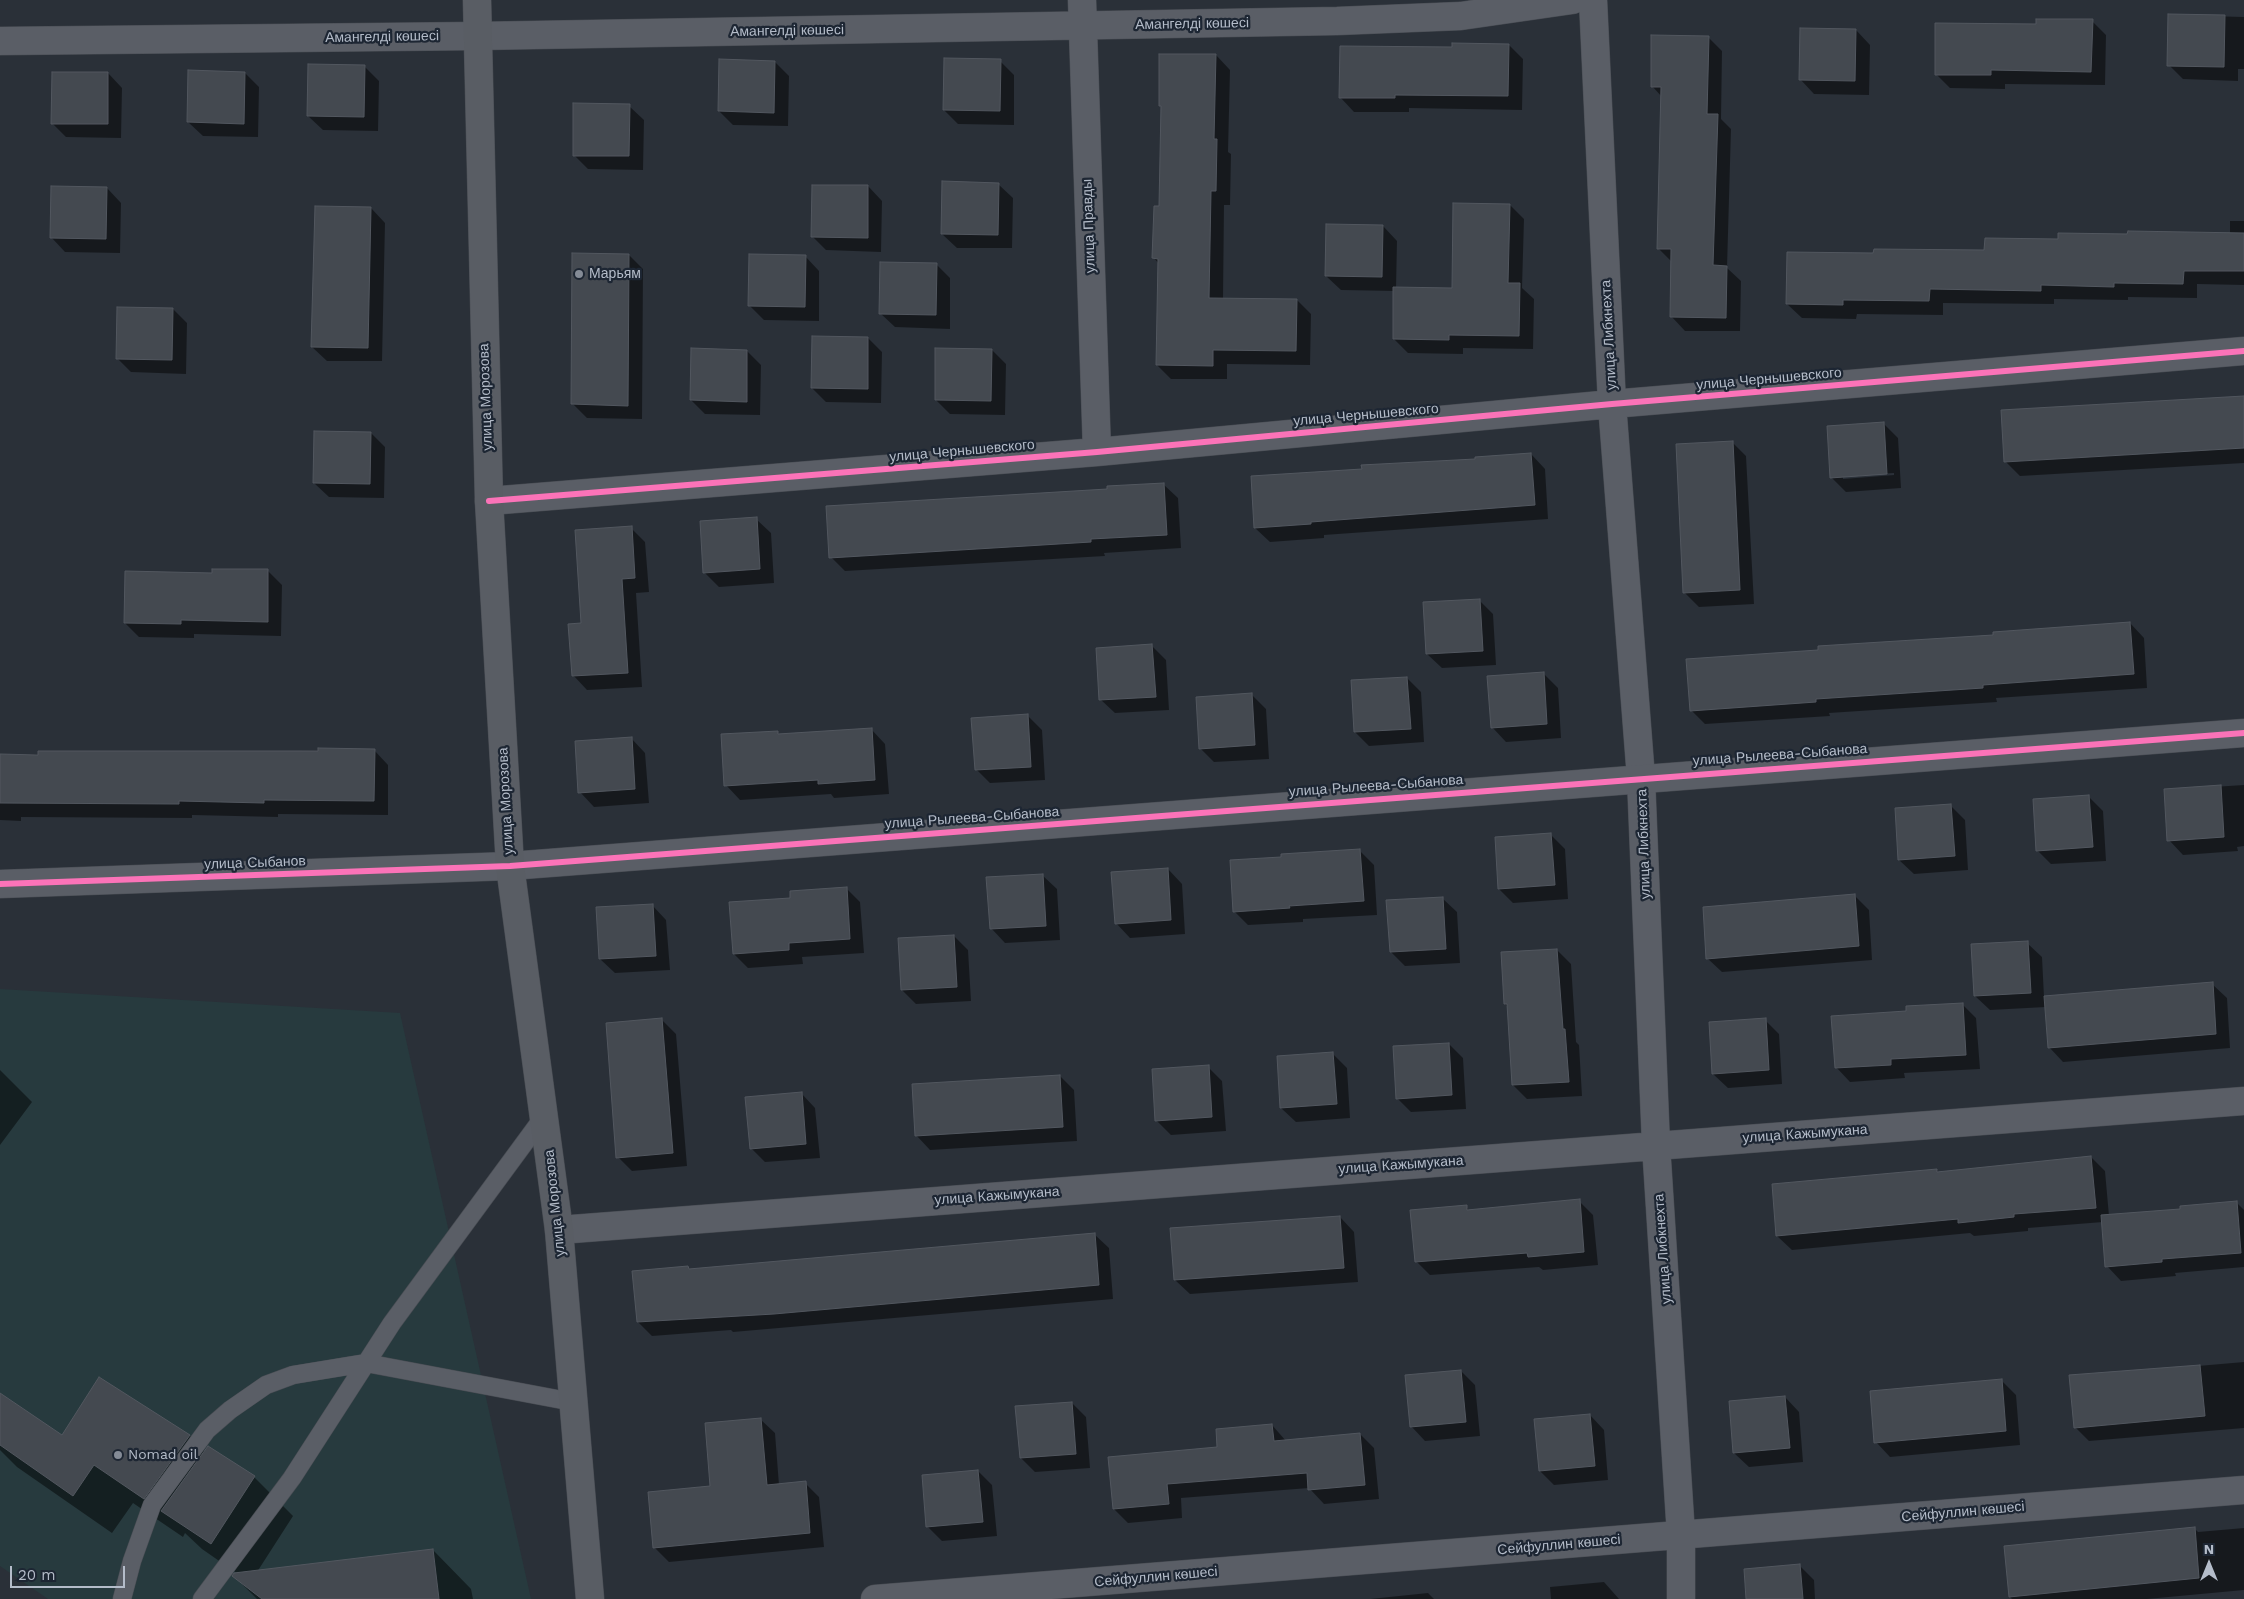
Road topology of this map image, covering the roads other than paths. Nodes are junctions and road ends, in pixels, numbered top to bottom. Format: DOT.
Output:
graph roads {
  1 [pos="477,0"];
  2 [pos="1572,0"];
  3 [pos="1592,0"];
  4 [pos="1082,13"];
  5 [pos="477,36"];
  6 [pos="0,41"];
  7 [pos="2244,351"];
  8 [pos="1612,404"];
  9 [pos="1097,452"];
  10 [pos="489,501"];
  11 [pos="2244,733"];
  12 [pos="1641,778"];
  13 [pos="510,866"];
  14 [pos="0,884"];
  15 [pos="2244,1101"];
  16 [pos="545,1115"];
  17 [pos="1656,1145"];
  18 [pos="559,1230"];
  19 [pos="366,1363"];
  20 [pos="573,1402"];
  21 [pos="2244,1490"];
  22 [pos="1681,1535"];
  23 [pos="122,1599"];
  24 [pos="202,1599"];
  25 [pos="590,1599"];
  26 [pos="874,1599"];
  27 [pos="1681,1599"];
  1 -- 5 [label="main road, улица Морозова"];
  2 -- 4 [label="street, Амангелді көшесі"];
  3 -- 8 [label="street, улица Либкнехта"];
  4 -- 5 [label="street, Амангелді көшесі"];
  4 -- 9 [label="street, улица Правды"];
  5 -- 6 [label="street, Амангелді көшесі"];
  5 -- 10 [label="main road, улица Морозова"];
  7 -- 8 [label="street, улица Чернышевского"];
  8 -- 9 [label="street, улица Чернышевского"];
  8 -- 12 [label="street, улица Либкнехта"];
  9 -- 10 [label="street, улица Чернышевского"];
  10 -- 13 [label="main road, улица Морозова"];
  11 -- 12 [label="street, улица Рылеева-Сыбанова"];
  12 -- 13 [label="street, улица Рылеева-Сыбанова"];
  12 -- 17 [label="street, улица Либкнехта"];
  13 -- 14 [label="street, улица Сыбанов"];
  13 -- 16 [label="main road, улица Морозова"];
  15 -- 17 [label="street, улица Кажымукана"];
  16 -- 18 [label="main road, улица Морозова"];
  16 -- 19 [label="lane"];
  17 -- 18 [label="street, улица Кажымукана"];
  17 -- 22 [label="street, улица Либкнехта"];
  18 -- 20 [label="main road, улица Морозова"];
  19 -- 20 [label="lane"];
  19 -- 23 [label="lane"];
  19 -- 24 [label="lane"];
  20 -- 25 [label="main road, улица Морозова"];
  21 -- 22 [label="street, Сейфуллин көшесі"];
  22 -- 26 [label="street, Сейфуллин көшесі"];
  22 -- 27 [label="street, улица Либкнехта"];
}
